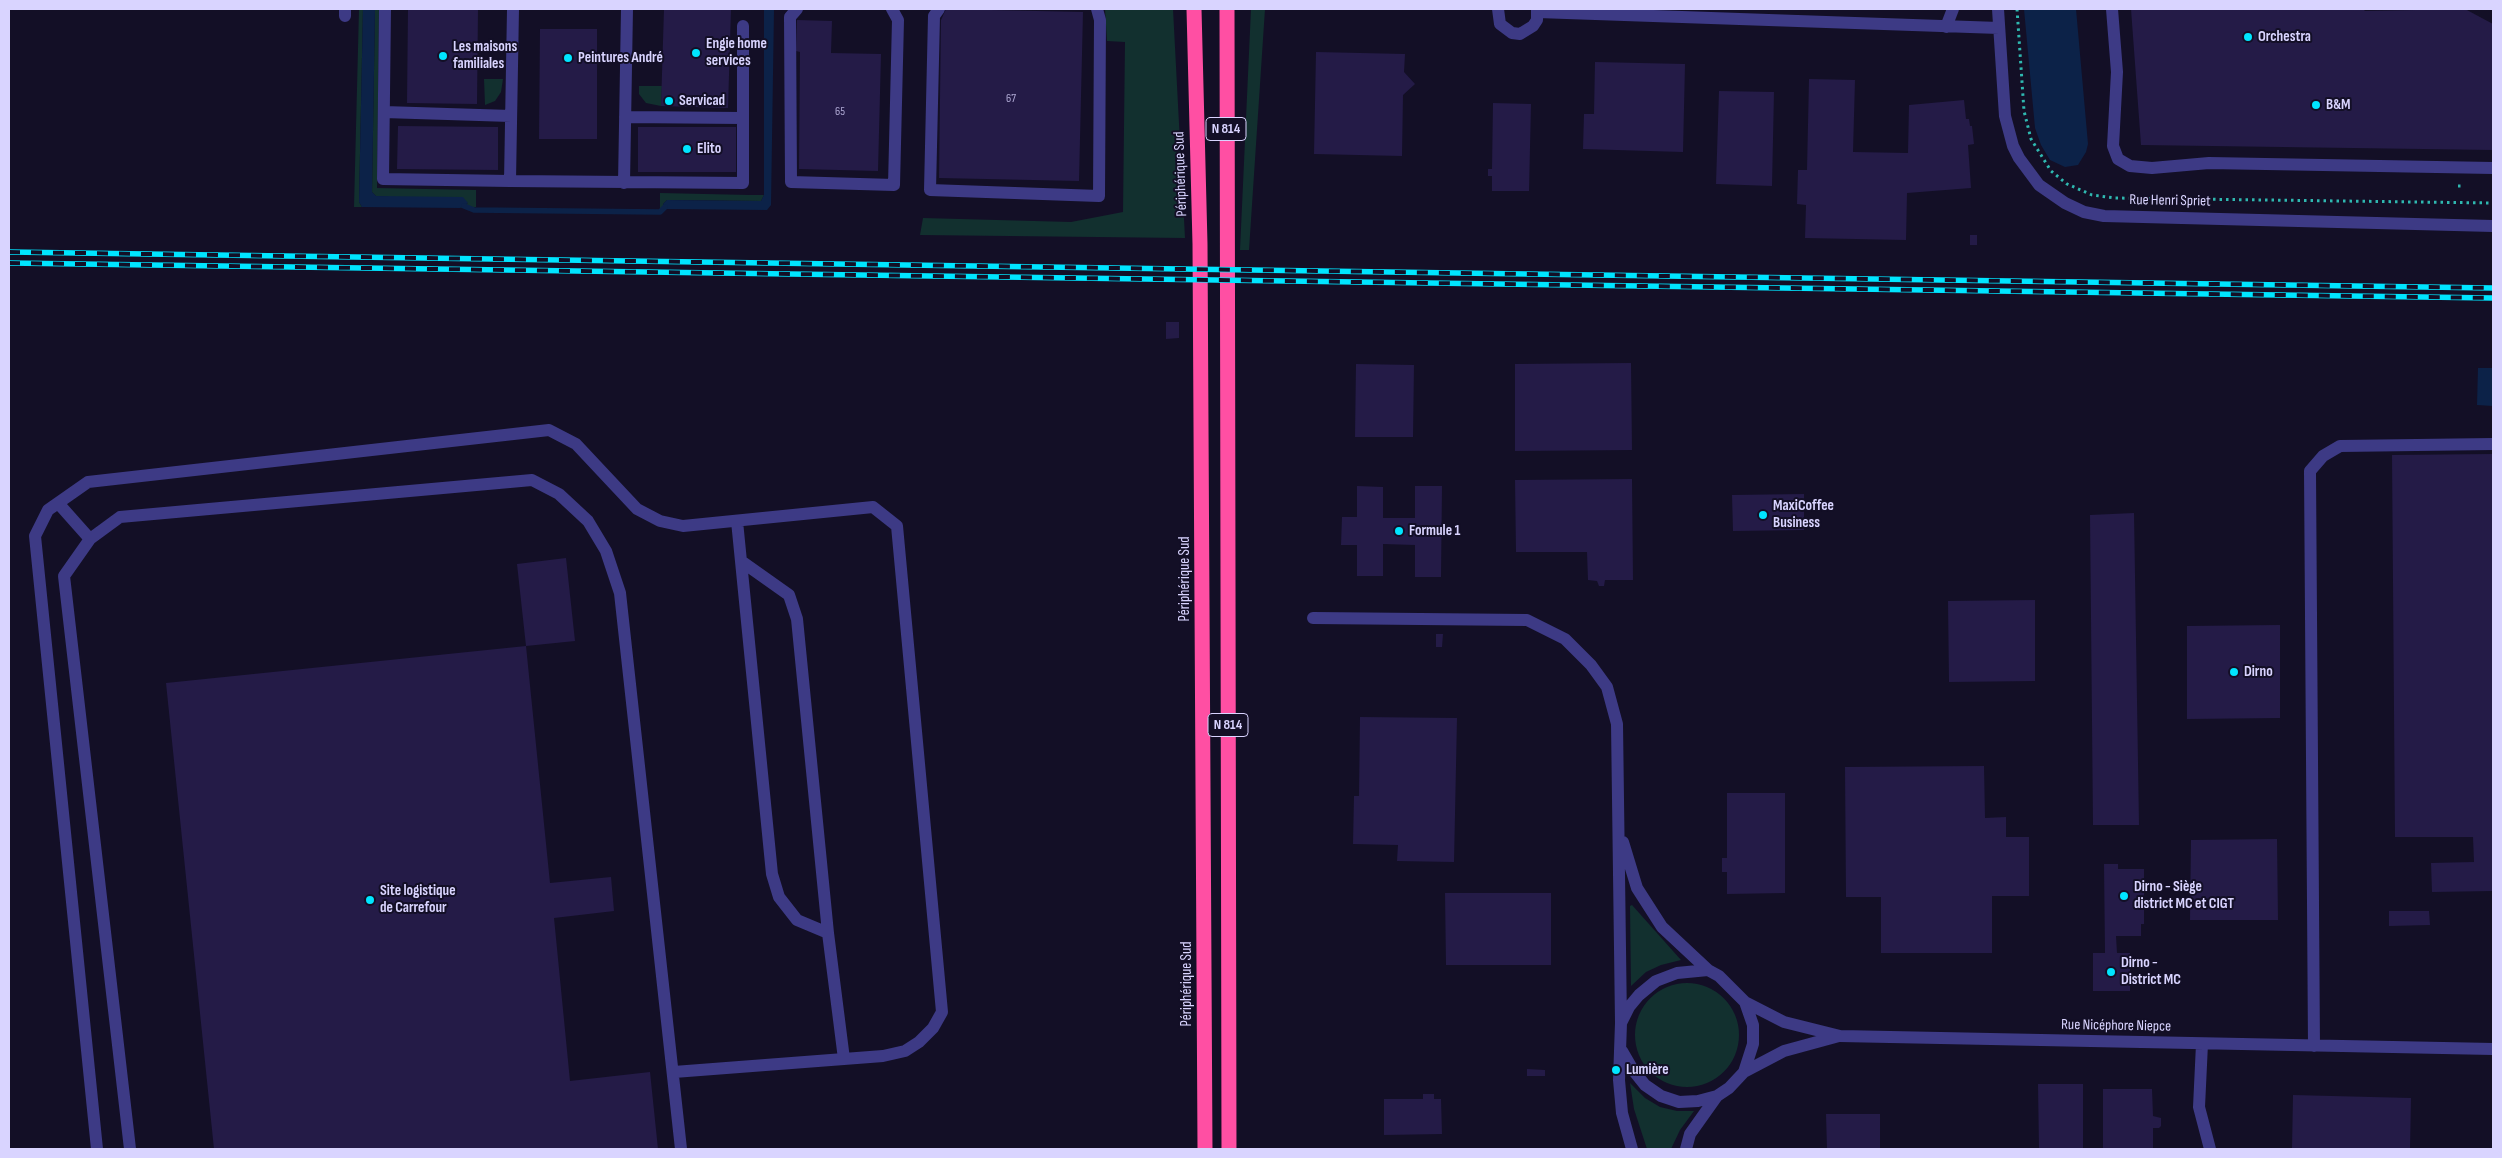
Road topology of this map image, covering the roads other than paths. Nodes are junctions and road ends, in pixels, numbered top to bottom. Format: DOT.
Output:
graph roads {
  1 [pos="386,9"];
  2 [pos="513,9"];
  3 [pos="627,9"];
  4 [pos="797,9"];
  5 [pos="892,9"];
  6 [pos="939,9"];
  7 [pos="1097,9"];
  8 [pos="1194,9"];
  9 [pos="1226,9"];
  10 [pos="1498,9"];
  11 [pos="1953,9"];
  12 [pos="1998,9"];
  13 [pos="2112,9"];
  14 [pos="1537,10"];
  15 [pos="743,26"];
  16 [pos="1946,27"];
  17 [pos="1999,28"];
  18 [pos="384,112"];
  19 [pos="511,116"];
  20 [pos="625,117"];
  21 [pos="742,118"];
  22 [pos="2493,168"];
  23 [pos="510,181"];
  24 [pos="624,184"];
  25 [pos="2493,226"];
  26 [pos="2493,444"];
  27 [pos="58,503"];
  28 [pos="736,521"];
  29 [pos="90,538"];
  30 [pos="741,561"];
  31 [pos="1313,618"];
  32 [pos="1619,829"];
  33 [pos="828,933"];
  34 [pos="1708,970"];
  35 [pos="1745,1002"];
  36 [pos="1621,1023"];
  37 [pos="1840,1036"];
  38 [pos="2202,1044"];
  39 [pos="2314,1046"];
  40 [pos="2493,1049"];
  41 [pos="1622,1051"];
  42 [pos="844,1058"];
  43 [pos="674,1072"];
  44 [pos="1744,1072"];
  45 [pos="1717,1096"];
  46 [pos="97,1149"];
  47 [pos="130,1149"];
  48 [pos="681,1149"];
  49 [pos="1205,1149"];
  50 [pos="1229,1149"];
  51 [pos="1632,1149"];
  52 [pos="1686,1149"];
  53 [pos="2210,1149"];
  1 -- 18 [label="street"];
  2 -- 19 [label="street"];
  3 -- 20 [label="street"];
  4 -- 5 [label="street"];
  6 -- 7 [label="street"];
  8 -- 49 [label="highway, Périphérique Sud / N 814"];
  9 -- 50 [label="highway, N 814"];
  10 -- 14 [label="street"];
  11 -- 16 [label="street"];
  12 -- 17 [label="street, Rue Henri Spriet"];
  13 -- 22 [label="street"];
  14 -- 16 [label="street"];
  15 -- 21 [label="street"];
  16 -- 17 [label="street"];
  17 -- 25 [label="street, Rue Henri Spriet"];
  18 -- 19 [label="street"];
  18 -- 23 [label="street"];
  19 -- 23 [label="street"];
  20 -- 21 [label="street"];
  20 -- 24 [label="street"];
  21 -- 24 [label="street"];
  23 -- 24 [label="street"];
  26 -- 39 [label="street"];
  27 -- 28 [label="street"];
  27 -- 29 [label="street"];
  27 -- 46 [label="street"];
  28 -- 30 [label="street"];
  28 -- 42 [label="street"];
  29 -- 43 [label="street"];
  29 -- 47 [label="street"];
  30 -- 33 [label="street"];
  30 -- 33 [label="street"];
  31 -- 32 [label="street"];
  32 -- 34 [label="street"];
  32 -- 36 [label="street"];
  33 -- 42 [label="street"];
  34 -- 35 [label="street"];
  34 -- 36 [label="street"];
  35 -- 37 [label="street, Rue Nicéphore Niepce"];
  35 -- 44 [label="street"];
  36 -- 41 [label="street"];
  37 -- 38 [label="street, Rue Nicéphore Niepce"];
  37 -- 44 [label="street"];
  38 -- 39 [label="street, Rue Nicéphore Niepce"];
  38 -- 53 [label="street"];
  39 -- 40 [label="street, Rue Nicéphore Niepce"];
  41 -- 45 [label="street"];
  41 -- 51 [label="street"];
  42 -- 43 [label="street"];
  43 -- 48 [label="street"];
  44 -- 45 [label="street"];
  45 -- 52 [label="street"];
}
